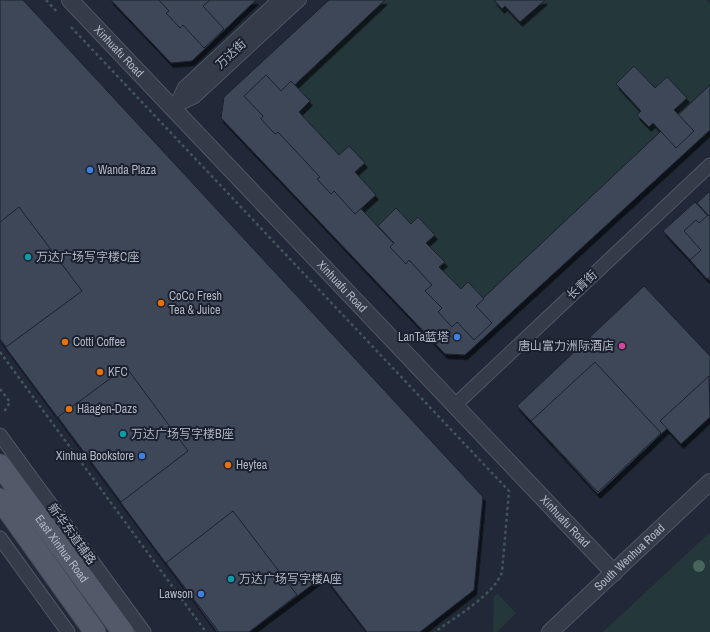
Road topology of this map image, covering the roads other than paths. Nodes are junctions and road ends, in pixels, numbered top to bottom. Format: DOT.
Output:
graph roads {
  1 [pos="70,0"];
  2 [pos="277,0"];
  3 [pos="289,0"];
  4 [pos="301,0"];
  5 [pos="173,108"];
  6 [pos="710,165"];
  7 [pos="454,405"];
  8 [pos="0,435"];
  9 [pos="0,465"];
  10 [pos="710,482"];
  11 [pos="0,500"];
  12 [pos="8,528"];
  13 [pos="0,538"];
  14 [pos="614,573"];
  15 [pos="68,632"];
  16 [pos="95,632"];
  17 [pos="123,632"];
  18 [pos="144,632"];
  19 [pos="550,632"];
  1 -- 5 [label="street, Xinhuafu Road"];
  2 -- 5 [label="street"];
  3 -- 5 [label="street, 万达街"];
  4 -- 5 [label="street"];
  5 -- 7 [label="street, Xinhuafu Road"];
  6 -- 7 [label="street, 长青街"];
  7 -- 14 [label="street, Xinhuafu Road"];
  8 -- 18 [label="street, 新华东道辅路"];
  9 -- 17 [label="main road, East Xinhua Road"];
  10 -- 14 [label="street, South Wenhua Road"];
  11 -- 12 [label="main road, East Xinhua Road"];
  12 -- 16 [label="main road, East Xinhua Road"];
  13 -- 15 [label="street"];
  14 -- 19 [label="street, South Wenhua Road"];
}
